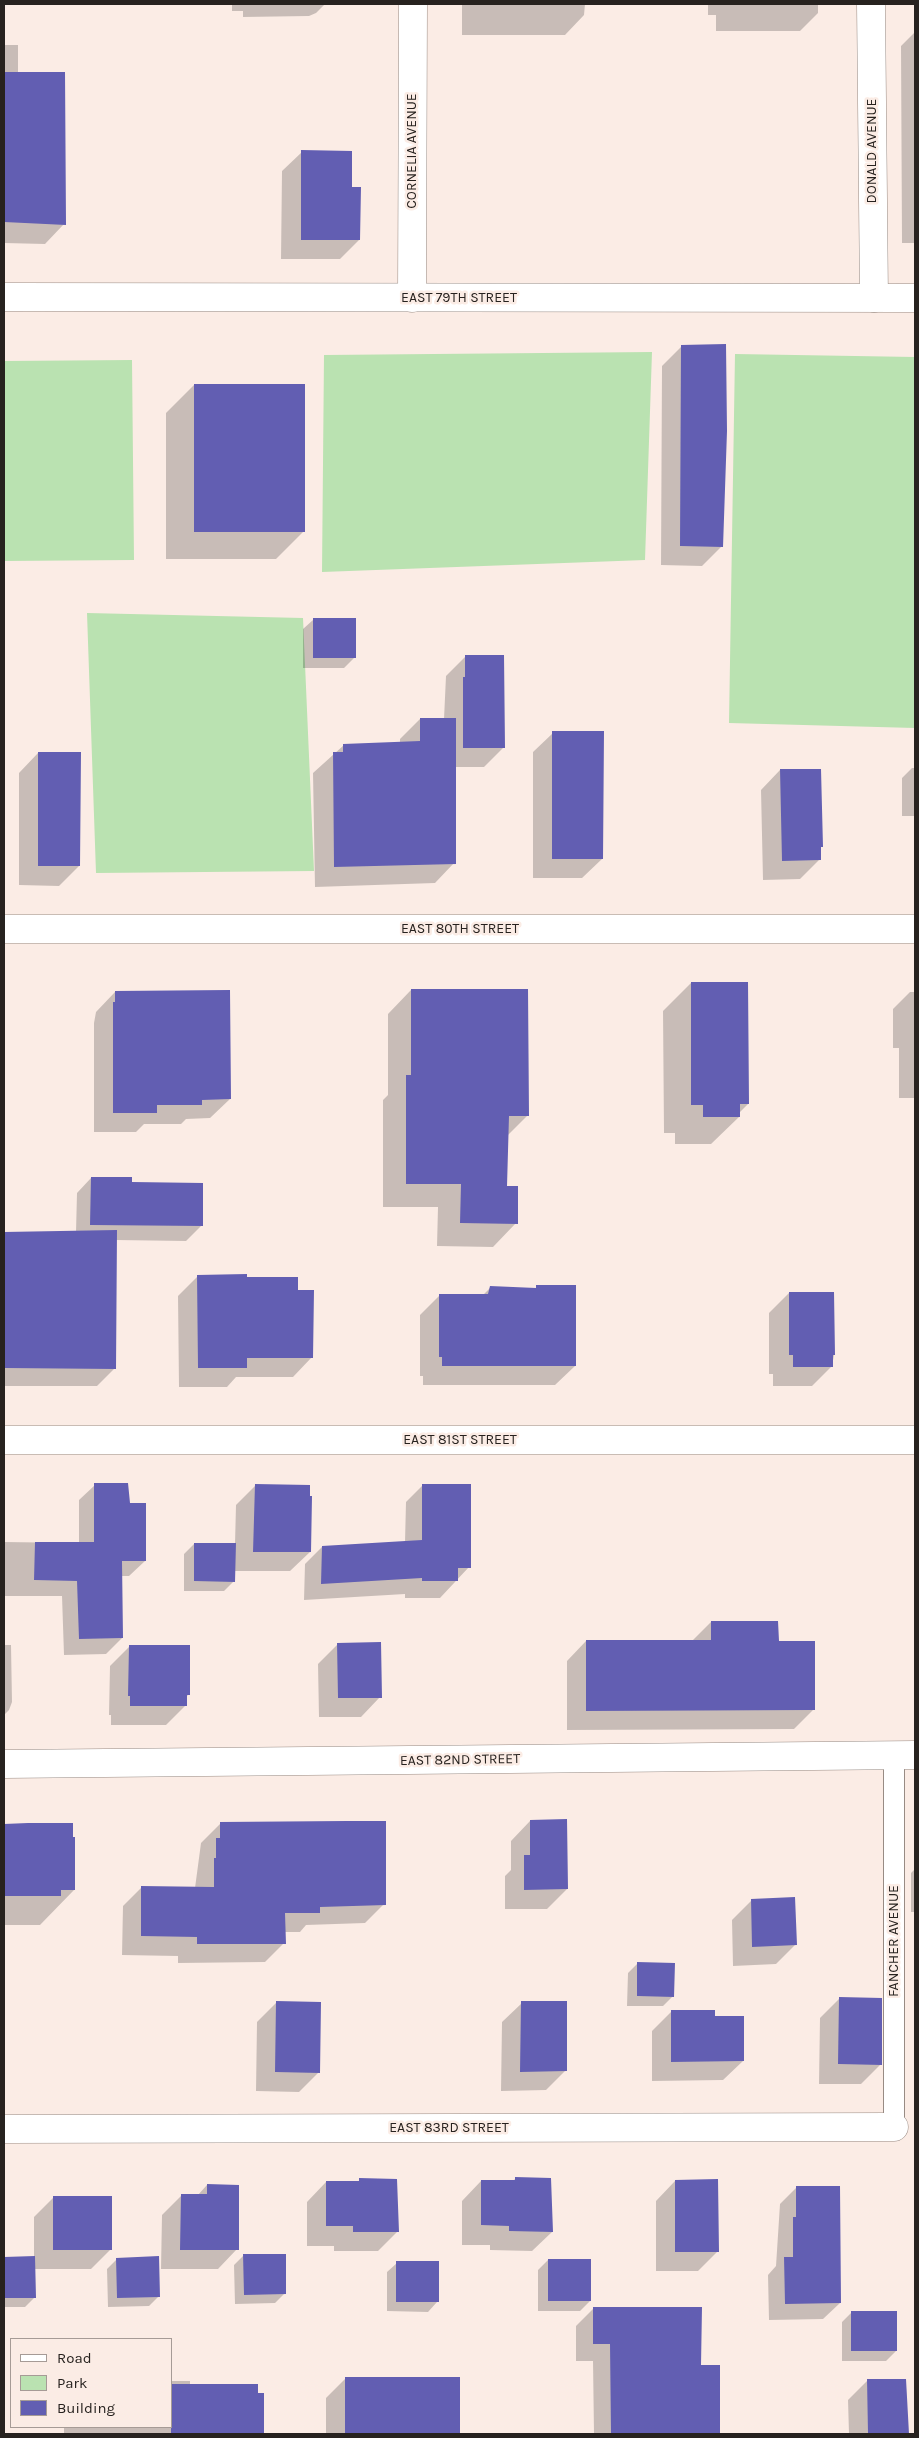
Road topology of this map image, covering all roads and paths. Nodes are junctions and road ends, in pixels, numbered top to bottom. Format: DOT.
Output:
graph roads {
  1 [pos="413,4"];
  2 [pos="871,4"];
  3 [pos="4,297"];
  4 [pos="412,298"];
  5 [pos="874,298"];
  6 [pos="915,298"];
  7 [pos="4,929"];
  8 [pos="915,929"];
  9 [pos="4,1440"];
  10 [pos="915,1440"];
  11 [pos="905,1755"];
  12 [pos="4,1764"];
  13 [pos="894,2127"];
  14 [pos="4,2129"];
  1 -- 4 [label="street, CORNELIA AVENUE"];
  2 -- 5 [label="street, DONALD AVENUE"];
  3 -- 4 [label="street, EAST 79TH STREET"];
  4 -- 5 [label="street, EAST 79TH STREET"];
  5 -- 6 [label="street, EAST 79TH STREET"];
  7 -- 8 [label="street, EAST 80TH STREET"];
  9 -- 10 [label="street, EAST 81ST STREET"];
  11 -- 12 [label="street, EAST 82ND STREET"];
  11 -- 13 [label="lane, FANCHER AVENUE"];
  13 -- 14 [label="street, EAST 83RD STREET"];
}
